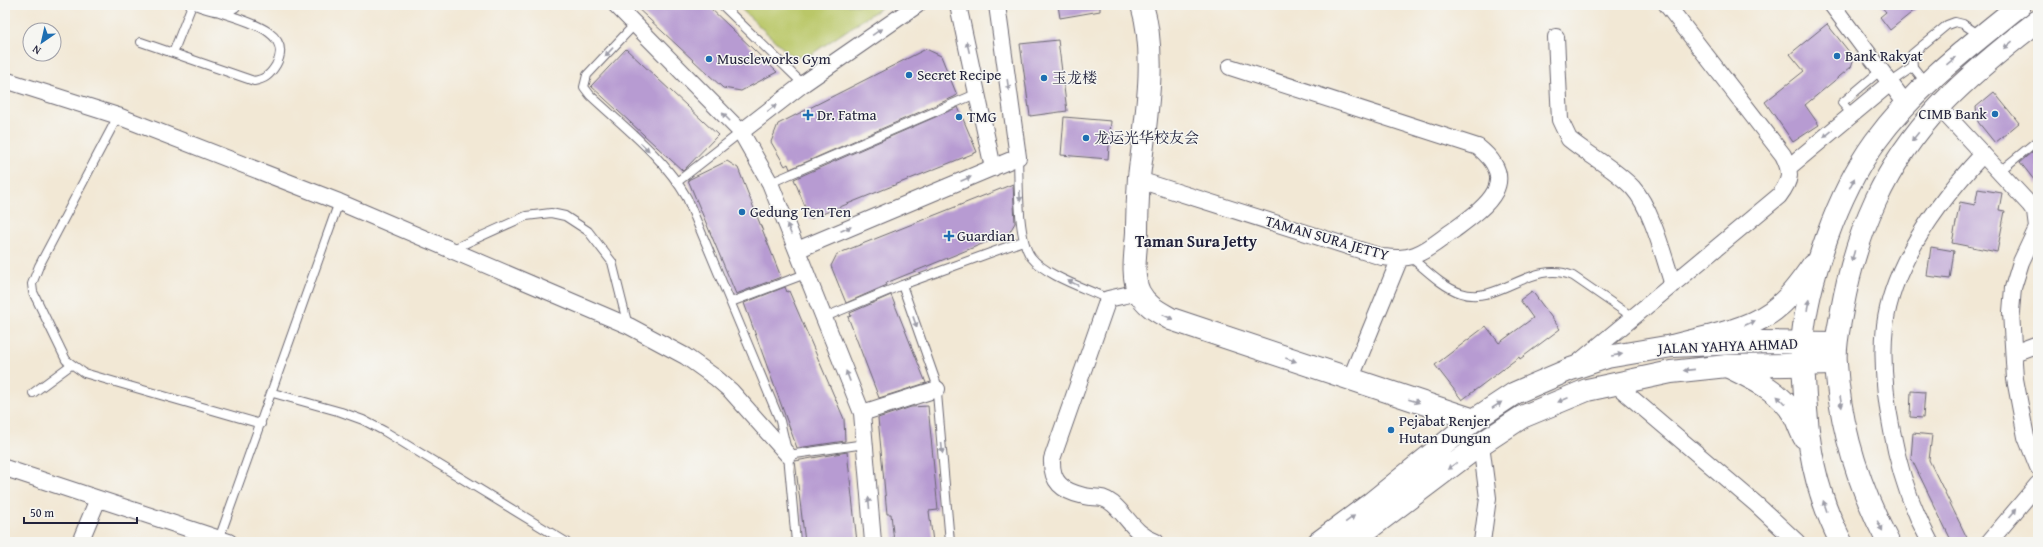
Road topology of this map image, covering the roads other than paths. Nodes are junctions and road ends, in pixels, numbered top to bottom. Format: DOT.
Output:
graph roads {
  1 [pos="193,5"];
  2 [pos="238,5"];
  3 [pos="616,5"];
  4 [pos="722,5"];
  5 [pos="917,5"];
  6 [pos="958,5"];
  7 [pos="997,5"];
  8 [pos="1667,5"];
  9 [pos="1832,5"];
  10 [pos="2020,5"];
  11 [pos="1148,10"];
  12 [pos="219,12"];
  13 [pos="2038,21"];
  14 [pos="636,23"];
  15 [pos="1981,36"];
  16 [pos="1556,37"];
  17 [pos="141,42"];
  18 [pos="173,53"];
  19 [pos="1230,67"];
  20 [pos="1919,75"];
  21 [pos="1886,76"];
  22 [pos="5,80"];
  23 [pos="803,84"];
  24 [pos="978,93"];
  25 [pos="1906,104"];
  26 [pos="1940,107"];
  27 [pos="118,116"];
  28 [pos="741,132"];
  29 [pos="2038,140"];
  30 [pos="1983,154"];
  31 [pos="1018,157"];
  32 [pos="1789,167"];
  33 [pos="993,168"];
  34 [pos="2000,171"];
  35 [pos="1139,180"];
  36 [pos="677,182"];
  37 [pos="770,183"];
  38 [pos="339,202"];
  39 [pos="2038,228"];
  40 [pos="1022,240"];
  41 [pos="452,250"];
  42 [pos="797,250"];
  43 [pos="1822,252"];
  44 [pos="1404,257"];
  45 [pos="808,273"];
  46 [pos="902,285"];
  47 [pos="1673,285"];
  48 [pos="1139,292"];
  49 [pos="1108,299"];
  50 [pos="731,302"];
  51 [pos="825,317"];
  52 [pos="1634,318"];
  53 [pos="629,326"];
  54 [pos="1802,343"];
  55 [pos="2038,344"];
  56 [pos="1672,346"];
  57 [pos="1836,353"];
  58 [pos="2014,353"];
  59 [pos="71,365"];
  60 [pos="1803,365"];
  61 [pos="1728,366"];
  62 [pos="1571,369"];
  63 [pos="1350,380"];
  64 [pos="1614,382"];
  65 [pos="937,389"];
  66 [pos="34,393"];
  67 [pos="272,393"];
  68 [pos="862,413"];
  69 [pos="1474,420"];
  70 [pos="261,424"];
  71 [pos="864,444"];
  72 [pos="1481,444"];
  73 [pos="788,455"];
  74 [pos="1813,458"];
  75 [pos="2038,467"];
  76 [pos="5,468"];
  77 [pos="2038,484"];
  78 [pos="98,499"];
  79 [pos="224,540"];
  80 [pos="1148,540"];
  81 [pos="80,542"];
  82 [pos="566,542"];
  83 [pos="796,542"];
  84 [pos="872,542"];
  85 [pos="950,542"];
  86 [pos="1196,542"];
  87 [pos="1205,542"];
  88 [pos="1319,542"];
  89 [pos="1351,542"];
  90 [pos="1482,542"];
  91 [pos="1797,542"];
  92 [pos="1841,542"];
  93 [pos="1888,542"];
  94 [pos="1930,542"];
  95 [pos="1988,542"];
  1 -- 12 [label="lane"];
  1 -- 18 [label="lane"];
  2 -- 12 [label="lane"];
  3 -- 14 [label="street"];
  4 -- 23 [label="lane"];
  23 -- 5 [label="street, one-way"];
  24 -- 6 [label="street, one-way"];
  7 -- 31 [label="street, one-way"];
  8 -- 32 [label="street"];
  9 -- 21 [label="street"];
  10 -- 15 [label="main road"];
  11 -- 35 [label="main road"];
  12 -- 18 [label="lane"];
  13 -- 26 [label="main road, one-way"];
  28 -- 14 [label="street, one-way"];
  14 -- 36 [label="lane, one-way"];
  20 -- 15 [label="main road, one-way"];
  15 -- 20 [label="lane"];
  16 -- 47 [label="street"];
  17 -- 18 [label="lane"];
  19 -- 44 [label="street, TAMAN SURA JETTY"];
  20 -- 21 [label="lane"];
  20 -- 25 [label="main road"];
  21 -- 25 [label="street"];
  21 -- 32 [label="street, one-way"];
  22 -- 27 [label="street"];
  28 -- 23 [label="street, one-way"];
  24 -- 33 [label="street"];
  24 -- 37 [label="lane"];
  43 -- 25 [label="main road, one-way"];
  26 -- 30 [label="street"];
  26 -- 57 [label="main road, one-way"];
  27 -- 38 [label="street"];
  27 -- 59 [label="lane"];
  28 -- 36 [label="lane"];
  28 -- 37 [label="street"];
  29 -- 34 [label="lane"];
  30 -- 34 [label="street"];
  30 -- 94 [label="street"];
  31 -- 33 [label="street"];
  31 -- 40 [label="lane, one-way"];
  32 -- 47 [label="street"];
  42 -- 33 [label="street, one-way"];
  34 -- 39 [label="street"];
  35 -- 44 [label="street, TAMAN SURA JETTY"];
  35 -- 48 [label="main road"];
  36 -- 50 [label="lane"];
  42 -- 37 [label="street, one-way"];
  38 -- 41 [label="street"];
  38 -- 67 [label="lane"];
  39 -- 58 [label="street"];
  40 -- 46 [label="lane"];
  49 -- 40 [label="lane, one-way"];
  41 -- 53 [label="street"];
  41 -- 53 [label="lane"];
  42 -- 45 [label="street"];
  54 -- 43 [label="main road, one-way"];
  56 -- 43 [label="main road, one-way"];
  44 -- 52 [label="lane"];
  44 -- 63 [label="street"];
  45 -- 50 [label="lane"];
  45 -- 51 [label="street"];
  46 -- 51 [label="lane"];
  46 -- 65 [label="lane, one-way"];
  47 -- 52 [label="street"];
  48 -- 49 [label="street"];
  48 -- 63 [label="main road, one-way"];
  49 -- 80 [label="street"];
  50 -- 73 [label="lane"];
  68 -- 51 [label="street, one-way"];
  52 -- 62 [label="street"];
  53 -- 73 [label="street"];
  54 -- 56 [label="main road, JALAN YAHYA AHMAD"];
  54 -- 57 [label="main road, JALAN YAHYA AHMAD"];
  54 -- 60 [label="main road"];
  55 -- 58 [label="street"];
  62 -- 56 [label="main road, JALAN YAHYA AHMAD, one-way"];
  57 -- 60 [label="main road, JALAN YAHYA AHMAD"];
  57 -- 93 [label="main road, one-way"];
  58 -- 75 [label="street"];
  59 -- 66 [label="lane"];
  59 -- 70 [label="lane"];
  60 -- 61 [label="main road, JALAN YAHYA AHMAD"];
  60 -- 74 [label="main road"];
  61 -- 64 [label="main road, JALAN YAHYA AHMAD, one-way"];
  74 -- 61 [label="main road, one-way"];
  69 -- 62 [label="main road, JALAN YAHYA AHMAD, one-way"];
  63 -- 69 [label="main road, one-way"];
  64 -- 72 [label="main road, JALAN YAHYA AHMAD, one-way"];
  64 -- 91 [label="street"];
  65 -- 68 [label="street"];
  65 -- 85 [label="lane, one-way"];
  67 -- 70 [label="lane"];
  67 -- 82 [label="lane"];
  68 -- 71 [label="street"];
  88 -- 69 [label="main road, JALAN YAHYA AHMAD, one-way"];
  70 -- 79 [label="lane"];
  71 -- 73 [label="lane"];
  84 -- 71 [label="street, one-way"];
  72 -- 89 [label="main road, JALAN YAHYA AHMAD, one-way"];
  72 -- 90 [label="street"];
  73 -- 83 [label="lane"];
  92 -- 74 [label="main road, one-way"];
  76 -- 78 [label="street"];
  95 -- 77 [label="street, one-way"];
  78 -- 79 [label="street"];
  78 -- 81 [label="street"];
  86 -- 87 [label="lane"];
}
